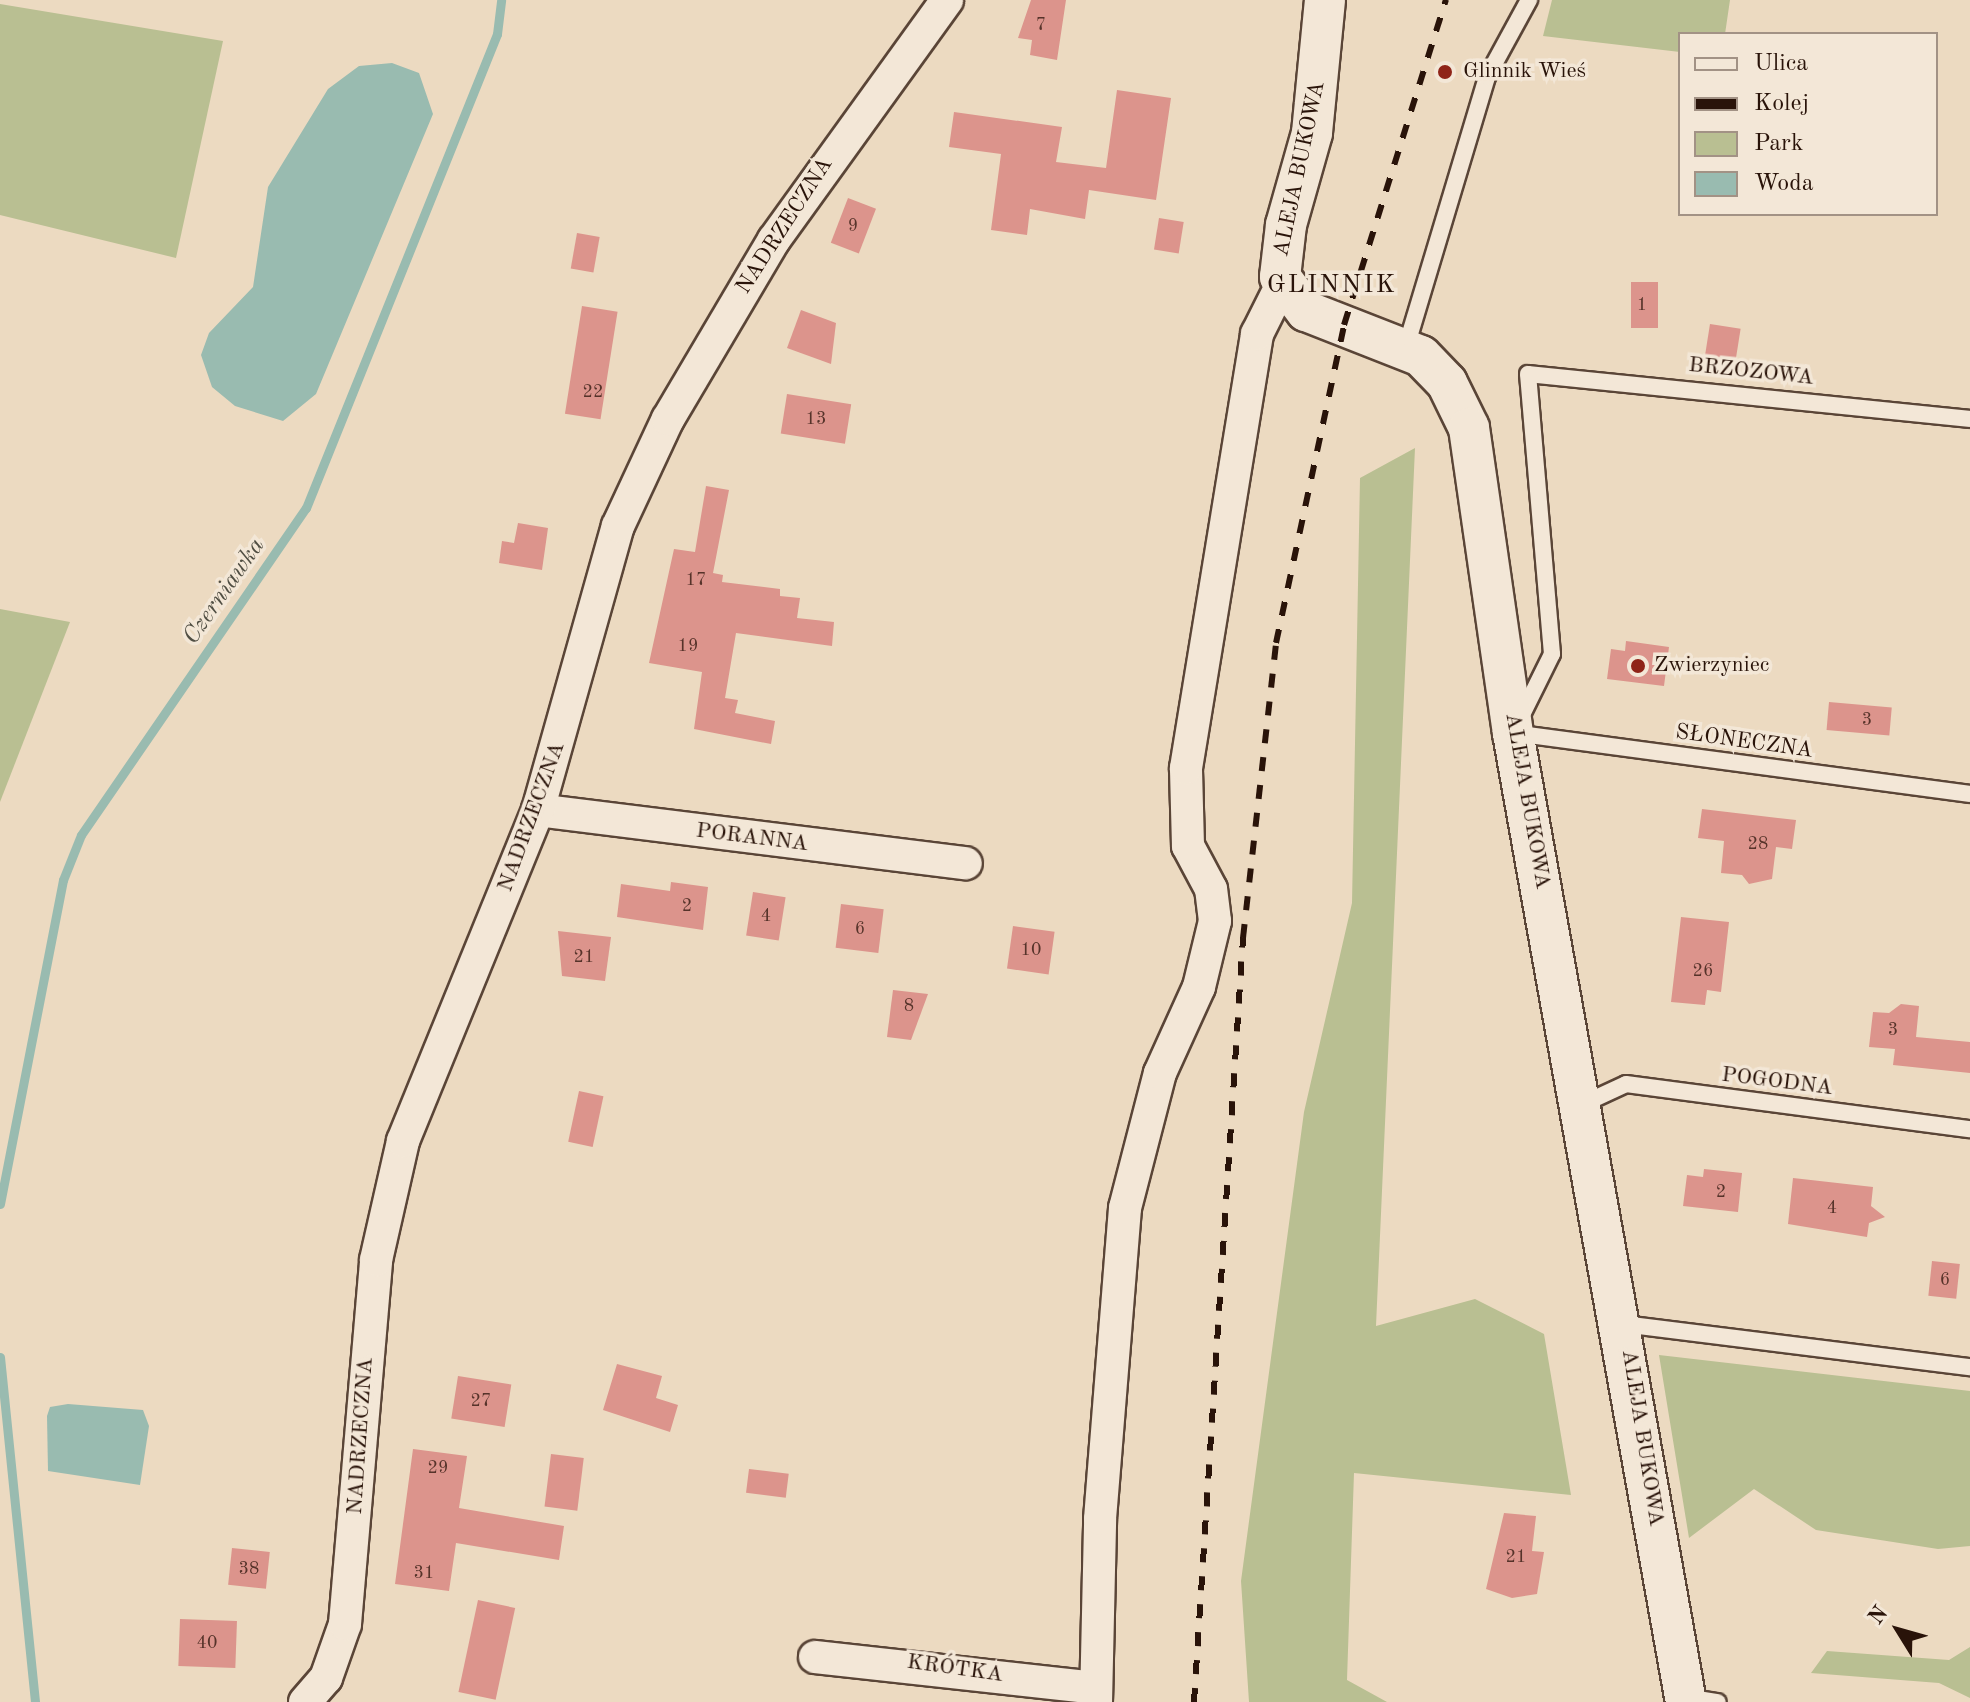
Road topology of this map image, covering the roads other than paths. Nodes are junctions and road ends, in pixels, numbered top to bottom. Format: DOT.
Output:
graph roads {
  1 [pos="947,0"];
  2 [pos="1325,0"];
  3 [pos="1529,0"];
  4 [pos="1282,284"];
  5 [pos="1406,347"];
  6 [pos="1970,419"];
  7 [pos="1513,733"];
  8 [pos="1970,794"];
  9 [pos="538,810"];
  10 [pos="966,863"];
  11 [pos="1583,1104"];
  12 [pos="1970,1129"];
  13 [pos="1623,1324"];
  14 [pos="1970,1367"];
  15 [pos="815,1657"];
  16 [pos="1095,1695"];
  17 [pos="1696,1700"];
  18 [pos="305,1702"];
  1 -- 9 [label="street, NADRZECZNA"];
  2 -- 4 [label="street, ALEJA BUKOWA"];
  3 -- 5 [label="lane"];
  4 -- 5 [label="street, ALEJA BUKOWA"];
  4 -- 16 [label="street"];
  5 -- 7 [label="street, ALEJA BUKOWA"];
  6 -- 7 [label="lane, BRZOZOWA"];
  7 -- 8 [label="lane, SŁONECZNA"];
  7 -- 11 [label="street, ALEJA BUKOWA"];
  9 -- 10 [label="street, PORANNA"];
  9 -- 18 [label="street, NADRZECZNA"];
  11 -- 12 [label="lane, POGODNA"];
  11 -- 13 [label="street, ALEJA BUKOWA"];
  13 -- 14 [label="lane"];
  13 -- 17 [label="street, ALEJA BUKOWA"];
  15 -- 16 [label="street, KRÓTKA"];
}
